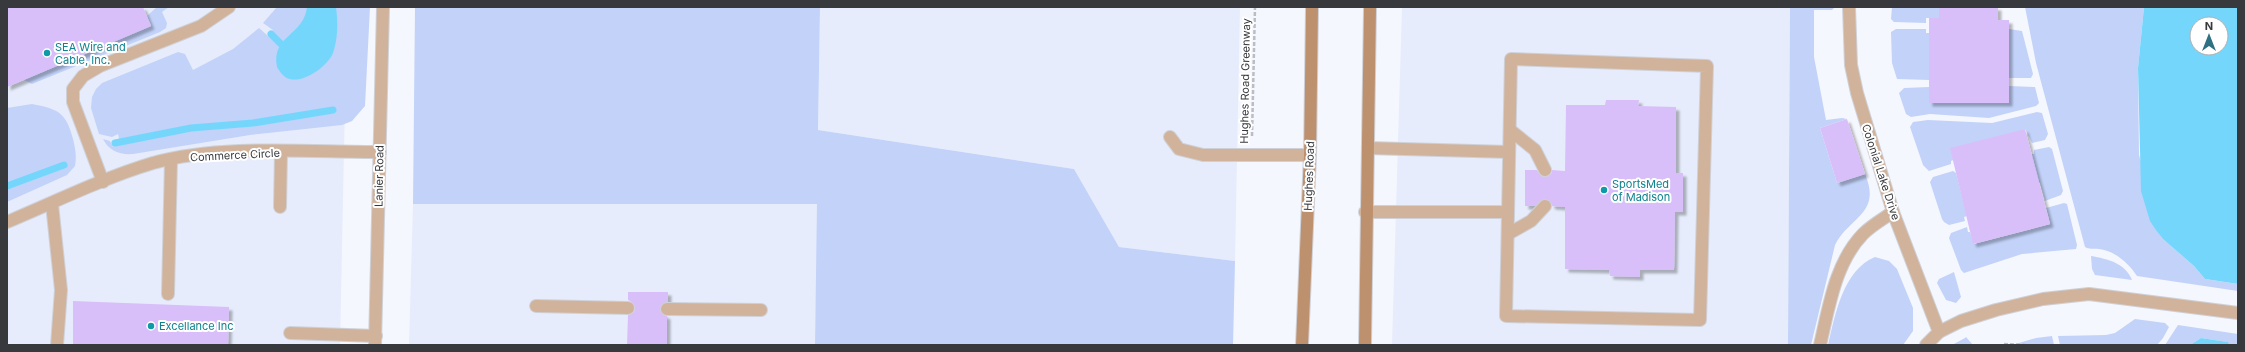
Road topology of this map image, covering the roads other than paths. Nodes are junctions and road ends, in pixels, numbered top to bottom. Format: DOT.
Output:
graph roads {
  1 [pos="229,7"];
  2 [pos="383,7"];
  3 [pos="1312,7"];
  4 [pos="1370,7"];
  5 [pos="1850,7"];
  6 [pos="1510,130"];
  7 [pos="1170,136"];
  8 [pos="1368,148"];
  9 [pos="281,152"];
  10 [pos="380,152"];
  11 [pos="1509,152"];
  12 [pos="1310,155"];
  13 [pos="171,160"];
  14 [pos="1545,170"];
  15 [pos="103,182"];
  16 [pos="52,204"];
  17 [pos="1545,206"];
  18 [pos="280,207"];
  19 [pos="1365,212"];
  20 [pos="1508,212"];
  21 [pos="1893,212"];
  22 [pos="7,222"];
  23 [pos="1508,234"];
  24 [pos="168,294"];
  25 [pos="536,306"];
  26 [pos="628,308"];
  27 [pos="667,309"];
  28 [pos="761,310"];
  29 [pos="2238,313"];
  30 [pos="1939,332"];
  31 [pos="290,334"];
  32 [pos="375,340"];
  33 [pos="57,345"];
  34 [pos="1302,345"];
  35 [pos="1365,345"];
  36 [pos="1820,345"];
  37 [pos="1926,345"];
  1 -- 15 [label="street"];
  2 -- 10 [label="street, Lanier Road"];
  3 -- 12 [label="main road, Hughes Road"];
  4 -- 8 [label="main road"];
  5 -- 21 [label="street, Colonial Lake Drive"];
  6 -- 11 [label="street"];
  6 -- 14 [label="street"];
  6 -- 23 [label="street"];
  7 -- 12 [label="street"];
  8 -- 11 [label="street"];
  8 -- 19 [label="main road"];
  9 -- 10 [label="street, Commerce Circle"];
  9 -- 13 [label="street, Commerce Circle"];
  9 -- 18 [label="street"];
  10 -- 32 [label="street, Lanier Road"];
  11 -- 20 [label="street"];
  12 -- 34 [label="main road, Hughes Road"];
  13 -- 15 [label="street, Commerce Circle"];
  13 -- 24 [label="street"];
  15 -- 16 [label="street, Commerce Circle"];
  16 -- 22 [label="street, Commerce Circle"];
  16 -- 33 [label="street"];
  17 -- 23 [label="street"];
  19 -- 20 [label="street"];
  19 -- 35 [label="main road"];
  20 -- 23 [label="street"];
  21 -- 30 [label="street, Colonial Lake Drive"];
  21 -- 36 [label="street"];
  25 -- 26 [label="street"];
  27 -- 28 [label="street"];
  29 -- 30 [label="street"];
  30 -- 37 [label="street"];
  31 -- 32 [label="street"];
}
